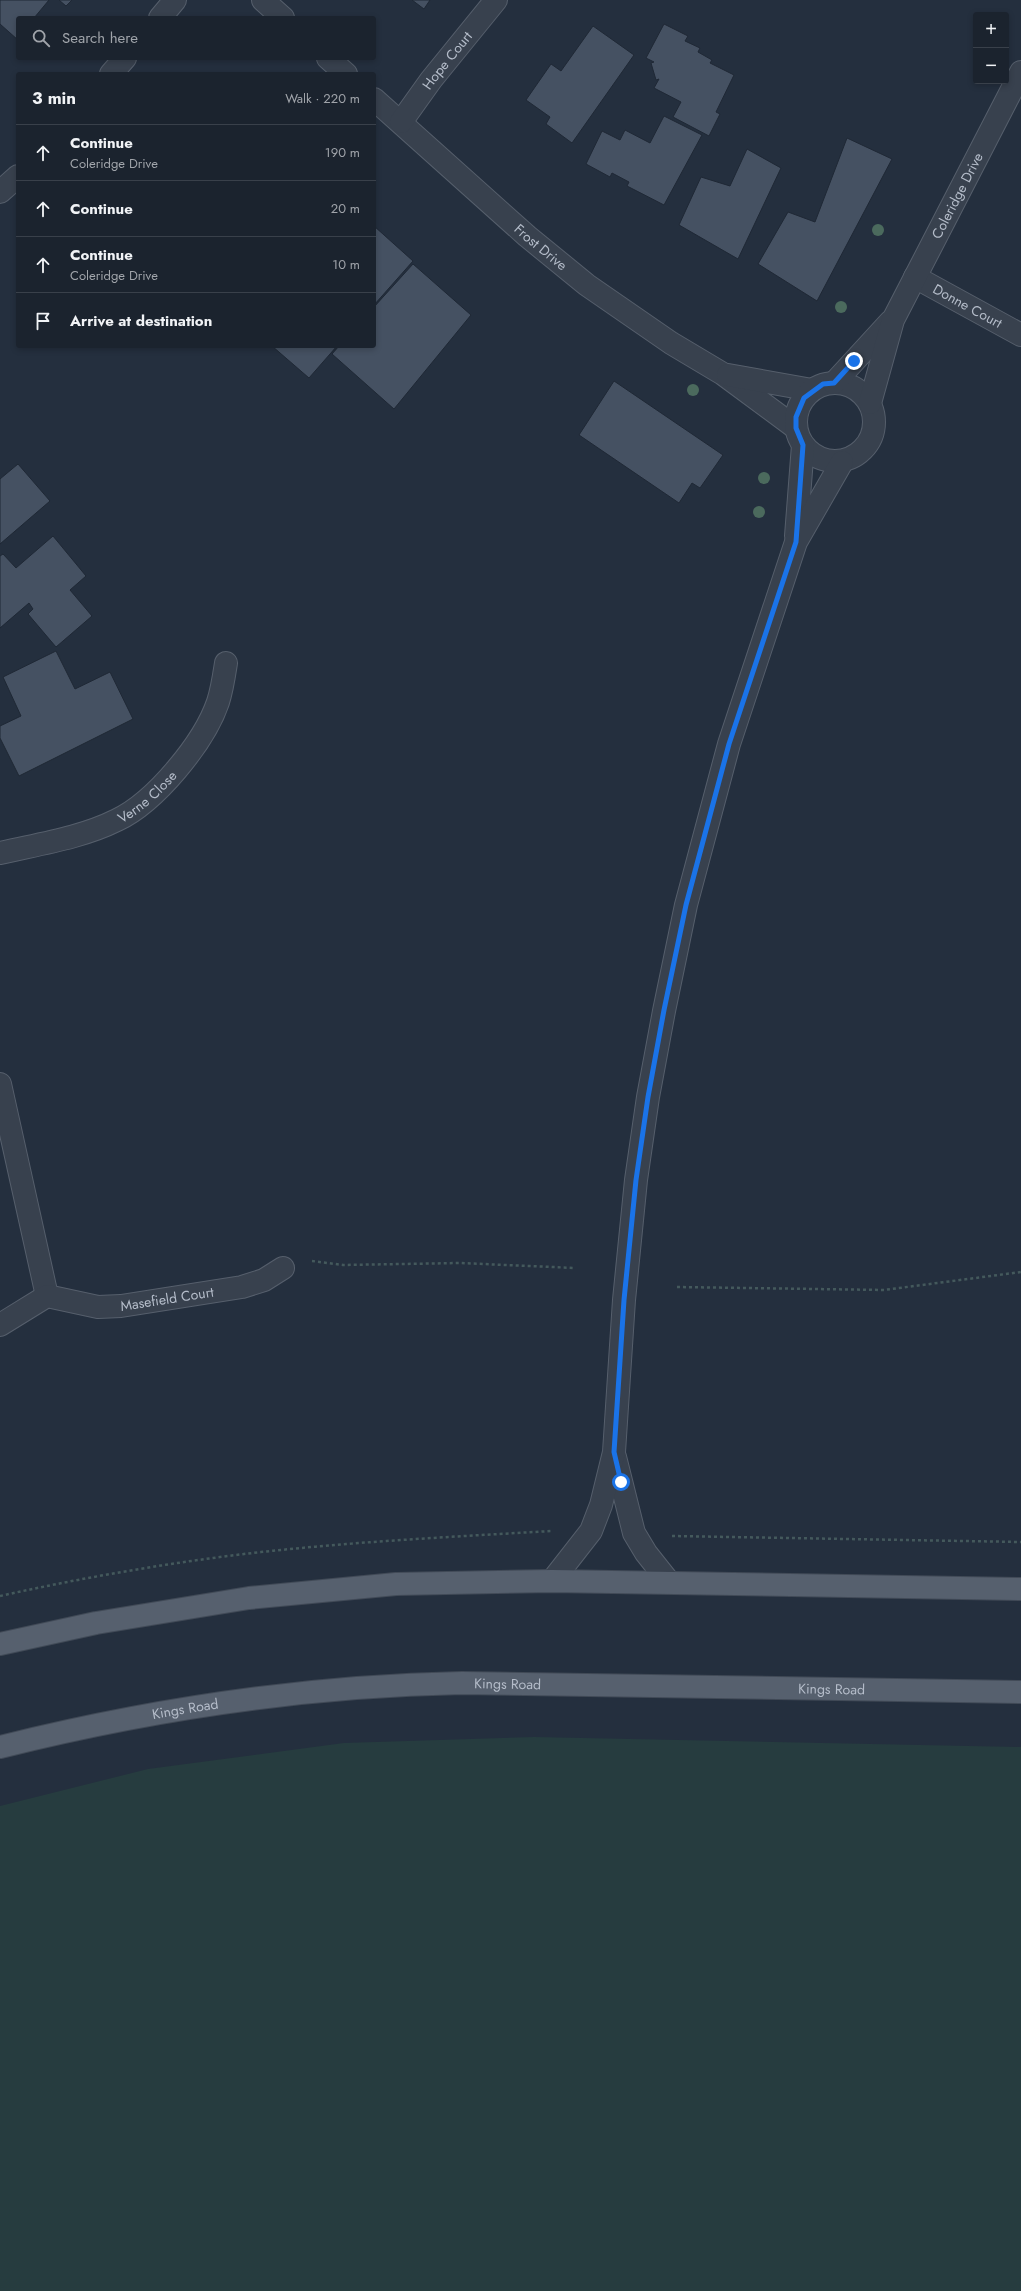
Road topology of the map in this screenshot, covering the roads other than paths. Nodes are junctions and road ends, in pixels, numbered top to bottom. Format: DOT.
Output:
graph roads {
  1 [pos="175,0"];
  2 [pos="263,0"];
  3 [pos="496,0"];
  4 [pos="162,16"];
  5 [pos="281,16"];
  6 [pos="123,60"];
  7 [pos="330,60"];
  8 [pos="113,72"];
  9 [pos="344,72"];
  10 [pos="1021,72"];
  11 [pos="376,101"];
  12 [pos="401,122"];
  13 [pos="16,178"];
  14 [pos="0,192"];
  15 [pos="915,277"];
  16 [pos="893,320"];
  17 [pos="1021,334"];
  18 [pos="723,374"];
  19 [pos="834,383"];
  20 [pos="812,390"];
  21 [pos="870,403"];
  22 [pos="800,437"];
  23 [pos="842,462"];
  24 [pos="796,542"];
  25 [pos="226,664"];
  26 [pos="0,853"];
  27 [pos="0,1084"];
  28 [pos="283,1268"];
  29 [pos="47,1296"];
  30 [pos="0,1325"];
  31 [pos="614,1452"];
  32 [pos="552,1581"];
  33 [pos="669,1582"];
  34 [pos="1021,1589"];
  35 [pos="0,1644"];
  36 [pos="1021,1692"];
  37 [pos="0,1747"];
  1 -- 4 [label="street"];
  2 -- 5 [label="street"];
  3 -- 12 [label="street, Hope Court"];
  6 -- 8 [label="street"];
  7 -- 9 [label="street"];
  10 -- 15 [label="street, Coleridge Drive"];
  11 -- 12 [label="street, Frost Drive"];
  12 -- 18 [label="street, Frost Drive"];
  13 -- 14 [label="street"];
  15 -- 16 [label="street, Coleridge Drive"];
  15 -- 17 [label="street, Donne Court"];
  16 -- 19 [label="street, Coleridge Drive"];
  16 -- 21 [label="street, Coleridge Drive"];
  18 -- 20 [label="street, Frost Drive"];
  18 -- 22 [label="street, Frost Drive"];
  19 -- 20 [label="street"];
  19 -- 21 [label="street"];
  20 -- 22 [label="street"];
  21 -- 23 [label="street"];
  22 -- 23 [label="street"];
  22 -- 24 [label="street"];
  23 -- 24 [label="street"];
  24 -- 31 [label="street"];
  25 -- 26 [label="street, Verne Close"];
  27 -- 29 [label="street"];
  28 -- 29 [label="street, Masefield Court"];
  29 -- 30 [label="street"];
  31 -- 32 [label="street"];
  31 -- 33 [label="street"];
  32 -- 33 [label="main road"];
  32 -- 35 [label="main road"];
  33 -- 34 [label="main road"];
  36 -- 37 [label="main road, Kings Road"];
}
